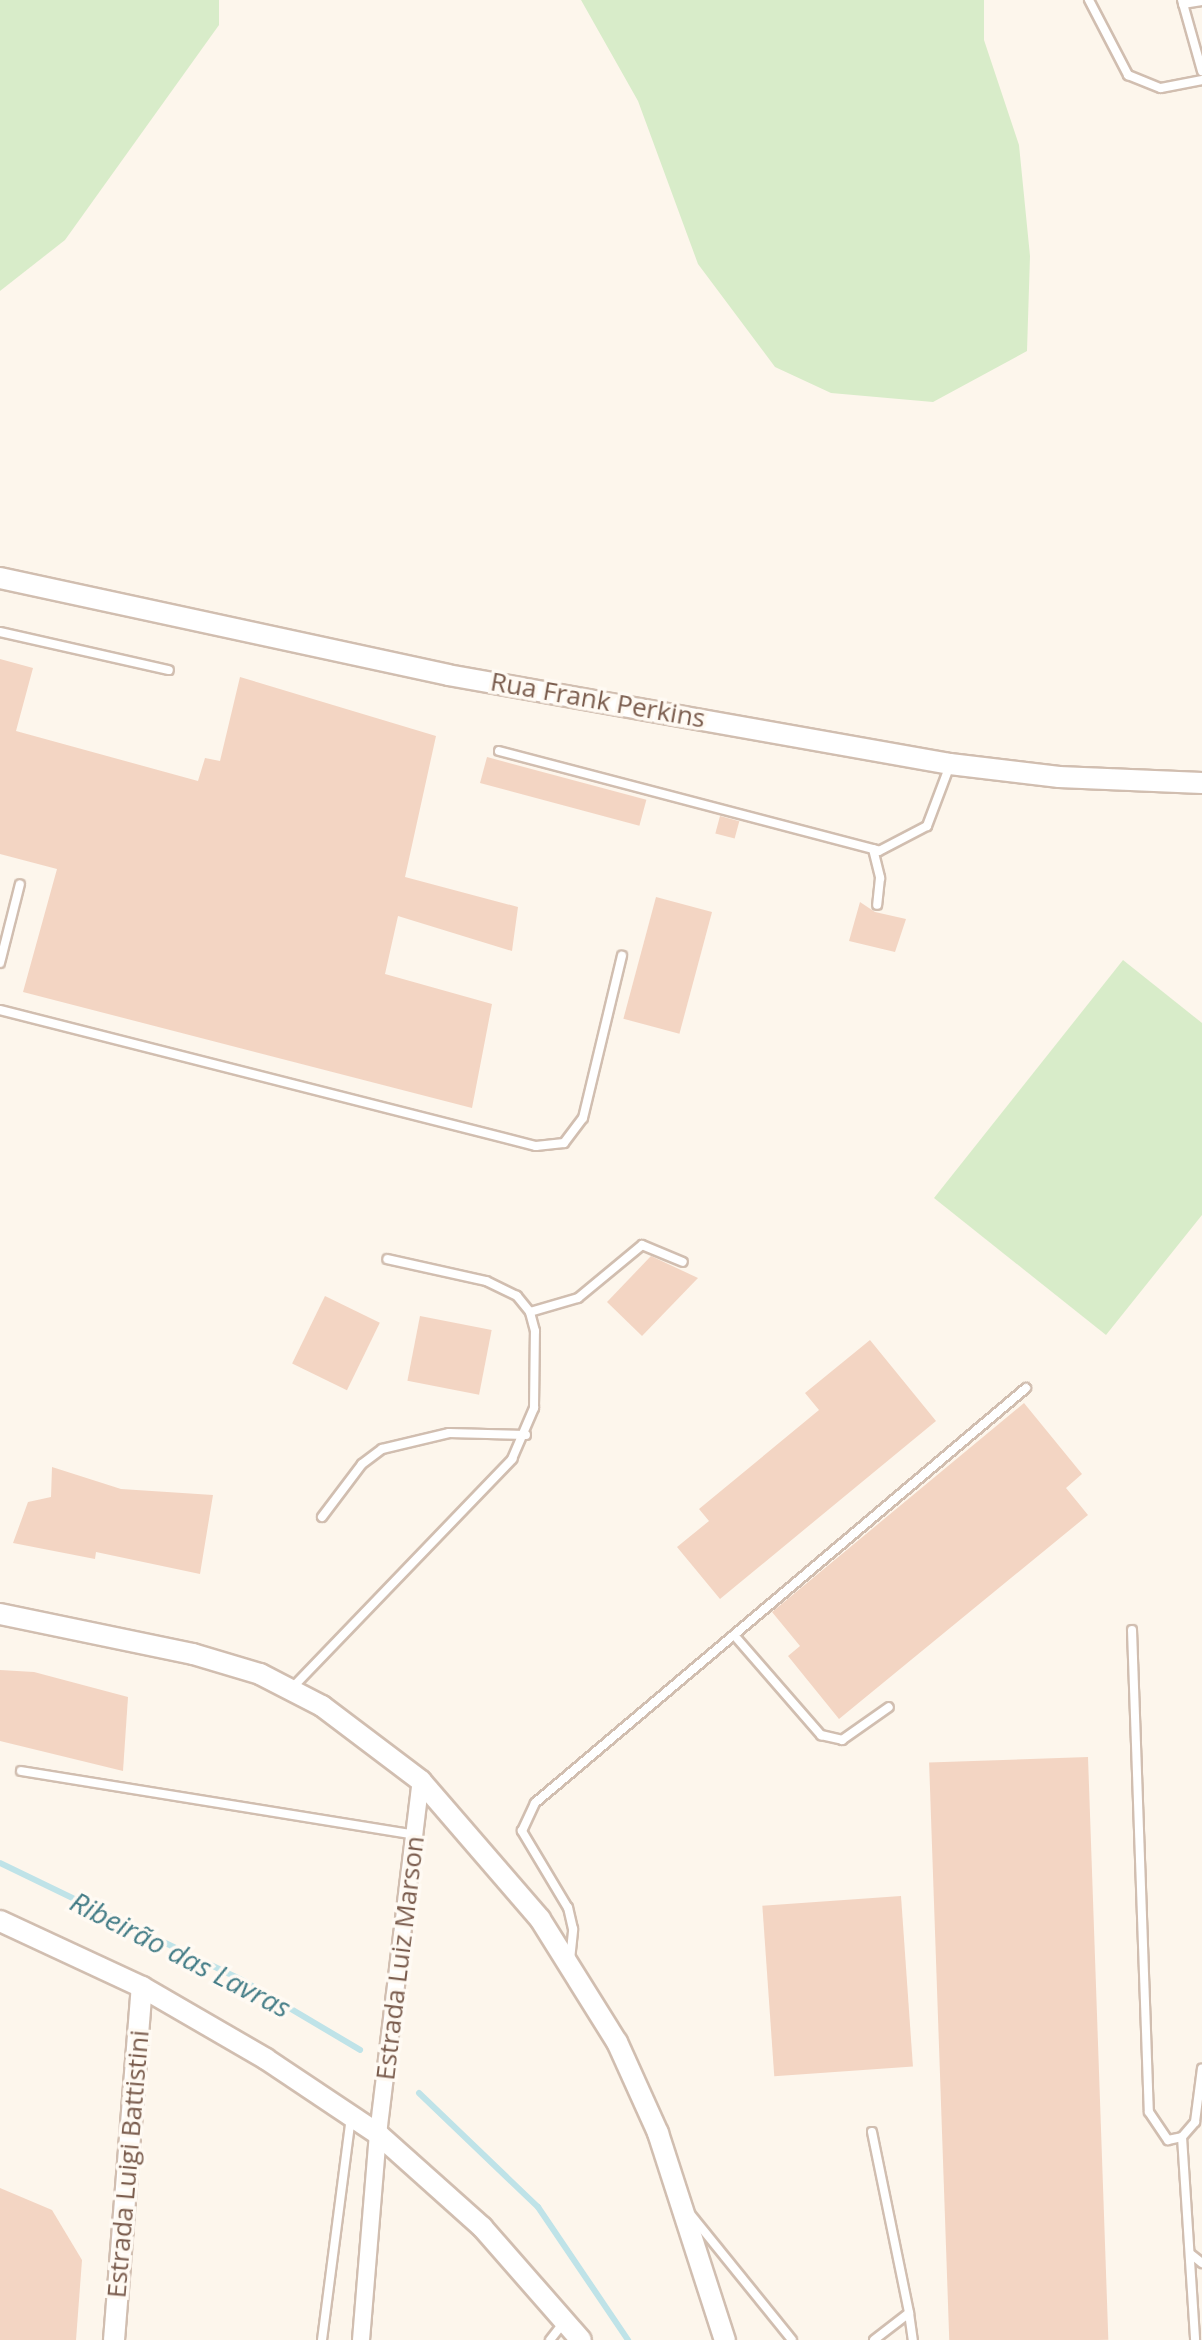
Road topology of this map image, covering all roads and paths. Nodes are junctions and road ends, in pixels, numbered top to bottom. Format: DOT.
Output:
graph roads {
  1 [pos="1089,0"];
  2 [pos="1202,1"];
  3 [pos="1183,2"];
  4 [pos="1202,71"];
  5 [pos="1202,80"];
  6 [pos="0,578"];
  7 [pos="0,632"];
  8 [pos="169,670"];
  9 [pos="499,751"];
  10 [pos="950,764"];
  11 [pos="1202,783"];
  12 [pos="873,849"];
  13 [pos="20,884"];
  14 [pos="877,905"];
  15 [pos="622,956"];
  16 [pos="0,963"];
  17 [pos="0,1010"];
  18 [pos="387,1259"];
  19 [pos="683,1262"];
  20 [pos="530,1312"];
  21 [pos="1026,1388"];
  22 [pos="526,1435"];
  23 [pos="322,1517"];
  24 [pos="0,1614"];
  25 [pos="1132,1630"];
  26 [pos="734,1635"];
  27 [pos="292,1688"];
  28 [pos="889,1707"];
  29 [pos="21,1771"];
  30 [pos="421,1781"];
  31 [pos="415,1835"];
  32 [pos="0,1921"];
  33 [pos="570,1961"];
  34 [pos="142,1987"];
  35 [pos="1202,2068"];
  36 [pos="352,2117"];
  37 [pos="872,2132"];
  38 [pos="378,2134"];
  39 [pos="1182,2137"];
  40 [pos="678,2199"];
  41 [pos="1192,2255"];
  42 [pos="1202,2263"];
  43 [pos="909,2313"];
  44 [pos="566,2320"];
  45 [pos="114,2340"];
  46 [pos="322,2340"];
  47 [pos="361,2340"];
  48 [pos="550,2340"];
  49 [pos="581,2340"];
  50 [pos="725,2340"];
  51 [pos="792,2340"];
  52 [pos="874,2340"];
  53 [pos="913,2340"];
  54 [pos="1195,2340"];
  1 -- 5 [label="lane"];
  2 -- 3 [label="lane"];
  3 -- 4 [label="lane"];
  6 -- 10 [label="street, Rua Frank Perkins"];
  7 -- 8 [label="lane"];
  9 -- 12 [label="lane"];
  10 -- 11 [label="street, Rua Frank Perkins"];
  10 -- 12 [label="lane"];
  12 -- 14 [label="lane"];
  13 -- 16 [label="lane"];
  15 -- 17 [label="lane"];
  18 -- 20 [label="lane"];
  19 -- 20 [label="lane"];
  20 -- 22 [label="lane"];
  21 -- 26 [label="lane"];
  22 -- 23 [label="lane"];
  22 -- 27 [label="lane"];
  24 -- 27 [label="street"];
  25 -- 39 [label="lane"];
  26 -- 28 [label="lane"];
  26 -- 33 [label="lane"];
  27 -- 30 [label="street"];
  29 -- 31 [label="lane"];
  30 -- 31 [label="street, Estrada Luiz Marson"];
  30 -- 33 [label="street"];
  31 -- 38 [label="street, Estrada Luiz Marson"];
  32 -- 34 [label="street"];
  33 -- 40 [label="street"];
  34 -- 36 [label="street"];
  34 -- 45 [label="street, Estrada Luigi Battistini"];
  35 -- 39 [label="lane"];
  36 -- 38 [label="street"];
  36 -- 46 [label="lane"];
  37 -- 43 [label="lane"];
  38 -- 44 [label="street"];
  38 -- 47 [label="street, Estrada Luiz Marson"];
  39 -- 41 [label="lane"];
  40 -- 50 [label="street"];
  40 -- 51 [label="lane"];
  41 -- 42 [label="lane"];
  41 -- 54 [label="lane"];
  43 -- 52 [label="lane"];
  43 -- 53 [label="lane"];
  44 -- 48 [label="lane"];
  44 -- 49 [label="street"];
}
